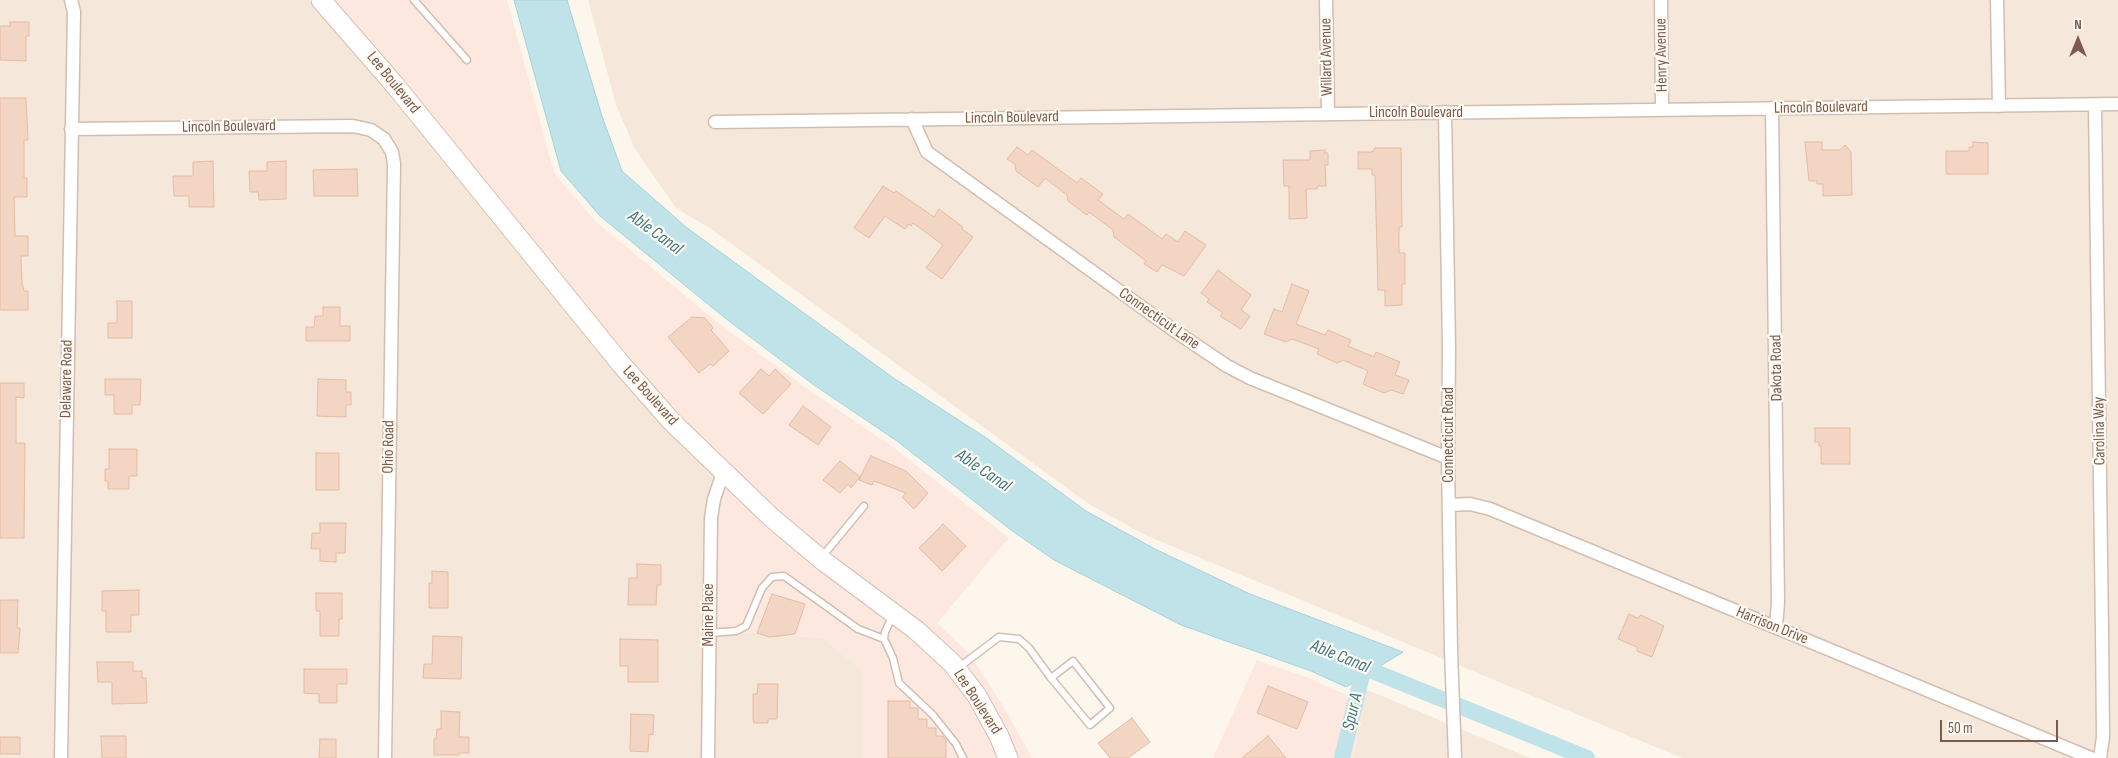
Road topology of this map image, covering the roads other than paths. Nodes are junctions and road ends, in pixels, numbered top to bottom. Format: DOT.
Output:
graph roads {
  1 [pos="71,0"];
  2 [pos="321,0"];
  3 [pos="414,0"];
  4 [pos="1326,0"];
  5 [pos="1661,0"];
  6 [pos="1997,0"];
  7 [pos="467,60"];
  8 [pos="2118,104"];
  9 [pos="2095,105"];
  10 [pos="1999,106"];
  11 [pos="1772,108"];
  12 [pos="1662,110"];
  13 [pos="1444,112"];
  14 [pos="1328,113"];
  15 [pos="912,119"];
  16 [pos="715,122"];
  17 [pos="71,129"];
  18 [pos="384,139"];
  19 [pos="1448,458"];
  20 [pos="723,473"];
  21 [pos="1450,504"];
  22 [pos="864,506"];
  23 [pos="820,559"];
  24 [pos="894,613"];
  25 [pos="1776,627"];
  26 [pos="709,633"];
  27 [pos="884,639"];
  28 [pos="957,669"];
  29 [pos="1052,678"];
  30 [pos="61,758"];
  31 [pos="385,758"];
  32 [pos="708,758"];
  33 [pos="963,758"];
  34 [pos="1008,758"];
  35 [pos="1455,758"];
  36 [pos="2091,758"];
  37 [pos="2100,758"];
  1 -- 17 [label="street, Delaware Road"];
  2 -- 20 [label="main road, Lee Boulevard"];
  3 -- 7 [label="lane"];
  4 -- 14 [label="street, Willard Avenue"];
  5 -- 12 [label="street, Henry Avenue"];
  6 -- 10 [label="street"];
  8 -- 9 [label="street, Lincoln Boulevard"];
  9 -- 10 [label="street, Lincoln Boulevard"];
  9 -- 37 [label="street, Carolina Way"];
  10 -- 11 [label="street, Lincoln Boulevard"];
  11 -- 12 [label="street, Lincoln Boulevard"];
  11 -- 25 [label="street, Dakota Road"];
  12 -- 13 [label="street, Lincoln Boulevard"];
  13 -- 14 [label="street, Lincoln Boulevard"];
  13 -- 19 [label="street, Connecticut Road"];
  14 -- 15 [label="street, Lincoln Boulevard"];
  15 -- 16 [label="street, Lincoln Boulevard"];
  15 -- 19 [label="street, Connecticut Lane"];
  17 -- 18 [label="street, Lincoln Boulevard"];
  17 -- 30 [label="street, Delaware Road"];
  18 -- 31 [label="street, Ohio Road"];
  19 -- 21 [label="street, Connecticut Road"];
  20 -- 23 [label="main road, Lee Boulevard"];
  20 -- 26 [label="street, Maine Place"];
  21 -- 25 [label="street, Harrison Drive"];
  21 -- 35 [label="street, Connecticut Road"];
  22 -- 23 [label="lane"];
  23 -- 24 [label="main road, Lee Boulevard"];
  24 -- 27 [label="lane"];
  24 -- 28 [label="main road, Lee Boulevard"];
  25 -- 36 [label="street, Harrison Drive"];
  26 -- 27 [label="lane"];
  26 -- 32 [label="street, Maine Place"];
  27 -- 33 [label="lane"];
  28 -- 29 [label="lane"];
  28 -- 34 [label="main road, Lee Boulevard"];
  29 -- 29 [label="lane"];
}
